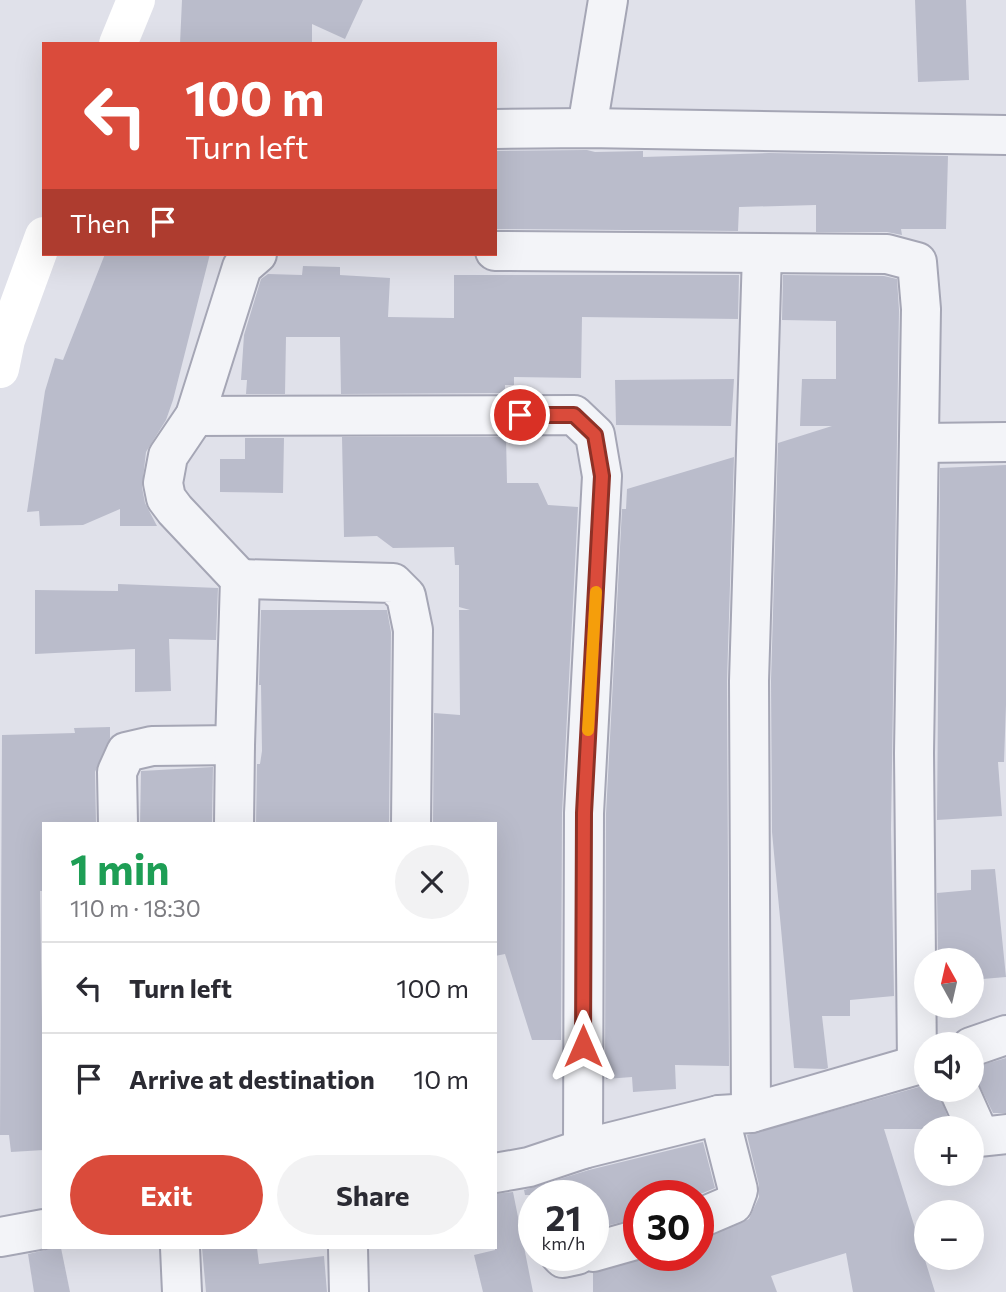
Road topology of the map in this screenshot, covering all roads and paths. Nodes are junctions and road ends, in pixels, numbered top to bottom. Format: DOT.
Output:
graph roads {
  1 [pos="136,0"];
  2 [pos="608,0"];
  3 [pos="119,42"];
  4 [pos="587,128"];
  5 [pos="497,129"];
  6 [pos="1006,135"];
  7 [pos="42,241"];
  8 [pos="497,251"];
  9 [pos="762,253"];
  10 [pos="255,256"];
  11 [pos="0,369"];
  12 [pos="195,416"];
  13 [pos="1006,442"];
  14 [pos="920,443"];
  15 [pos="240,579"];
  16 [pos="235,745"];
  17 [pos="118,822"];
  18 [pos="234,822"];
  19 [pos="411,822"];
  20 [pos="920,1032"];
  21 [pos="1006,1035"];
  22 [pos="984,1042"];
  23 [pos="914,1065"];
  24 [pos="964,1102"];
  25 [pos="735,1114"];
  26 [pos="1006,1134"];
  27 [pos="583,1149"];
  28 [pos="519,1179"];
  29 [pos="714,1212"];
  30 [pos="42,1229"];
  31 [pos="0,1237"];
  32 [pos="180,1249"];
  33 [pos="348,1249"];
  34 [pos="181,1292"];
  35 [pos="349,1292"];
  1 -- 3 [label="street"];
  2 -- 4 [label="street"];
  4 -- 5 [label="street"];
  4 -- 6 [label="street"];
  7 -- 11 [label="street"];
  8 -- 9 [label="street"];
  9 -- 14 [label="street"];
  9 -- 25 [label="street"];
  10 -- 12 [label="street"];
  12 -- 15 [label="street"];
  12 -- 27 [label="street"];
  13 -- 14 [label="street"];
  14 -- 20 [label="street"];
  15 -- 16 [label="street"];
  15 -- 19 [label="street"];
  16 -- 17 [label="street"];
  16 -- 18 [label="street"];
  21 -- 22 [label="street"];
  23 -- 25 [label="street"];
  24 -- 26 [label="street"];
  25 -- 27 [label="street"];
  25 -- 29 [label="street"];
  27 -- 28 [label="street"];
  30 -- 31 [label="street"];
  32 -- 34 [label="street"];
  33 -- 35 [label="street"];
}
